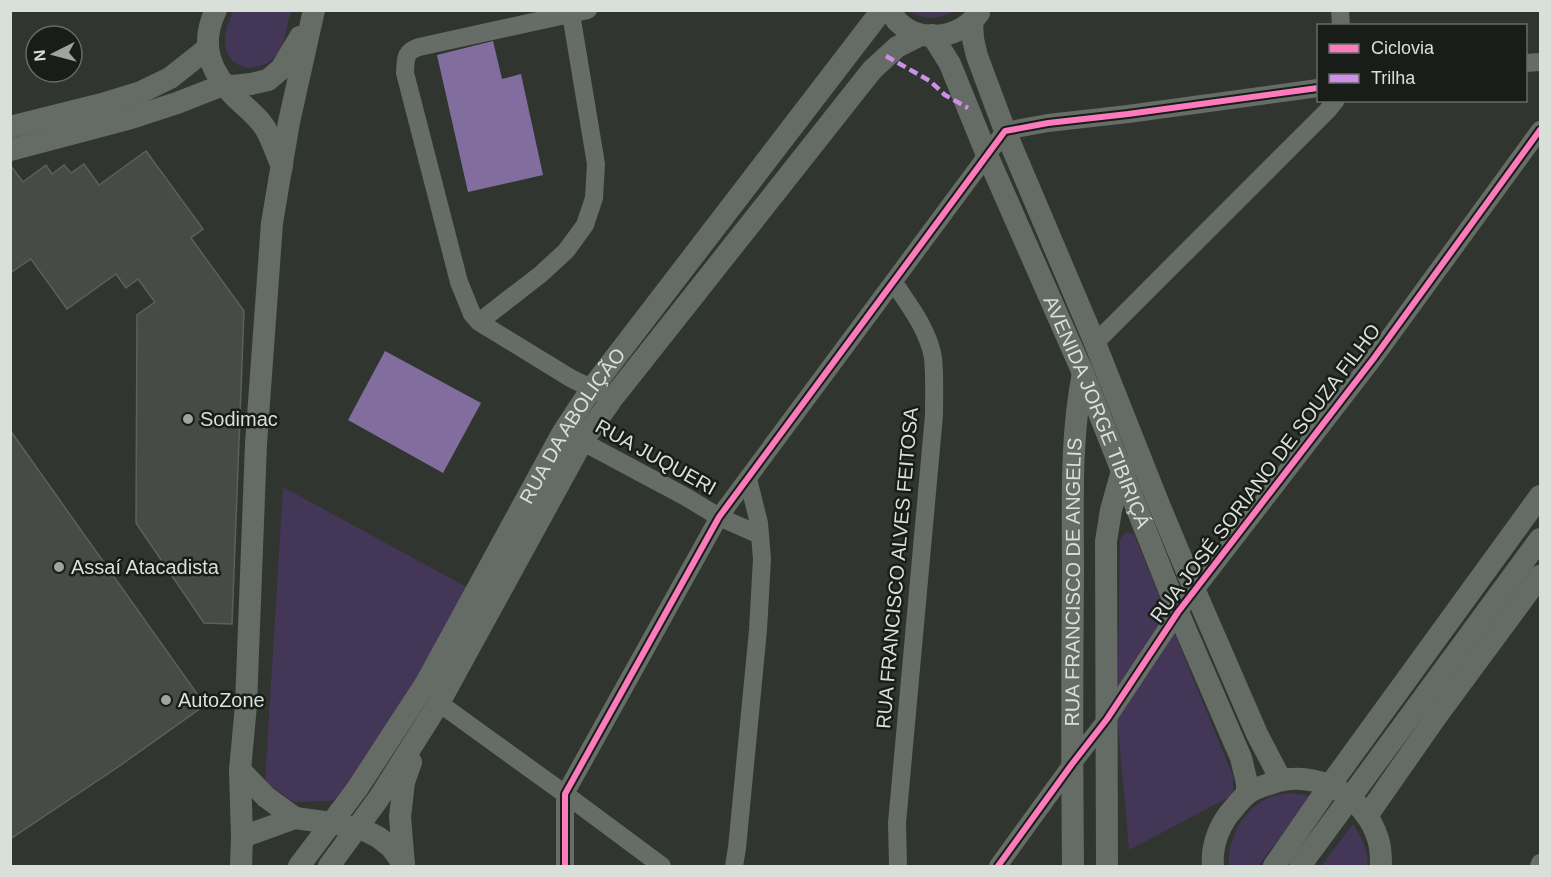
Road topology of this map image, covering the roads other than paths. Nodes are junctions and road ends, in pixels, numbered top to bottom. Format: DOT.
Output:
graph roads {
  1 [pos="882,10"];
  2 [pos="890,10"];
  3 [pos="215,11"];
  4 [pos="314,11"];
  5 [pos="580,12"];
  6 [pos="976,16"];
  7 [pos="927,35"];
  8 [pos="208,48"];
  9 [pos="224,85"];
  10 [pos="1317,88"];
  11 [pos="1334,102"];
  12 [pos="10,127"];
  13 [pos="1540,130"];
  14 [pos="1005,131"];
  15 [pos="10,150"];
  16 [pos="987,155"];
  17 [pos="282,166"];
  18 [pos="894,283"];
  19 [pos="479,322"];
  20 [pos="1095,343"];
  21 [pos="1083,373"];
  22 [pos="592,388"];
  23 [pos="612,399"];
  24 [pos="572,437"];
  25 [pos="1131,465"];
  26 [pos="748,479"];
  27 [pos="1540,496"];
  28 [pos="719,517"];
  29 [pos="1142,520"];
  30 [pos="760,535"];
  31 [pos="1540,539"];
  32 [pos="1106,541"];
  33 [pos="1540,576"];
  34 [pos="1195,591"];
  35 [pos="1178,612"];
  36 [pos="439,703"];
  37 [pos="1107,719"];
  38 [pos="424,727"];
  39 [pos="1072,764"];
  40 [pos="240,770"];
  41 [pos="1281,780"];
  42 [pos="1330,785"];
  43 [pos="565,794"];
  44 [pos="1247,794"];
  45 [pos="1351,799"];
  46 [pos="1367,816"];
  47 [pos="295,818"];
  48 [pos="332,823"];
  49 [pos="357,829"];
  50 [pos="242,837"];
  51 [pos="242,866"];
  52 [pos="404,866"];
  53 [pos="299,867"];
  54 [pos="329,867"];
  55 [pos="565,867"];
  56 [pos="662,867"];
  57 [pos="734,867"];
  58 [pos="898,867"];
  59 [pos="998,867"];
  60 [pos="1073,867"];
  61 [pos="1107,867"];
  62 [pos="1213,867"];
  63 [pos="1274,867"];
  64 [pos="1300,867"];
  65 [pos="1381,867"];
  1 -- 22 [label="main road, RUA DA ABOLIÇÃO"];
  2 -- 7 [label="main road"];
  3 -- 8 [label="main road"];
  4 -- 9 [label="main road"];
  4 -- 17 [label="main road"];
  5 -- 19 [label="street"];
  5 -- 19 [label="street"];
  6 -- 7 [label="main road, RUA DA ABOLIÇÃO"];
  6 -- 14 [label="main road, AVENIDA JORGE TIBIRIÇÁ"];
  7 -- 16 [label="main road, AVENIDA JORGE TIBIRIÇÁ"];
  7 -- 23 [label="main road, RUA DA ABOLIÇÃO"];
  8 -- 9 [label="main road"];
  8 -- 12 [label="main road"];
  9 -- 15 [label="main road"];
  9 -- 17 [label="main road"];
  10 -- 14 [label="street"];
  11 -- 20 [label="street"];
  13 -- 34 [label="street, RUA JOSÉ SORIANO DE SOUZA FILHO"];
  14 -- 16 [label="street"];
  14 -- 20 [label="main road, AVENIDA JORGE TIBIRIÇÁ"];
  16 -- 18 [label="street"];
  16 -- 21 [label="main road, AVENIDA JORGE TIBIRIÇÁ"];
  17 -- 40 [label="main road"];
  18 -- 26 [label="street"];
  18 -- 58 [label="street, RUA FRANCISCO ALVES FEITOSA"];
  19 -- 22 [label="street"];
  20 -- 25 [label="main road, AVENIDA JORGE TIBIRIÇÁ"];
  21 -- 25 [label="main road, AVENIDA JORGE TIBIRIÇÁ"];
  21 -- 39 [label="main road, RUA FRANCISCO DE ANGELIS"];
  22 -- 23 [label="street"];
  22 -- 24 [label="main road, RUA DA ABOLIÇÃO"];
  23 -- 24 [label="main road, RUA DA ABOLIÇÃO"];
  24 -- 28 [label="street, RUA JUQUERI"];
  24 -- 36 [label="main road, RUA DA ABOLIÇÃO"];
  24 -- 48 [label="main road, RUA DA ABOLIÇÃO"];
  25 -- 29 [label="main road, AVENIDA JORGE TIBIRIÇÁ"];
  25 -- 32 [label="main road, RUA FRANCISCO DE ANGELIS"];
  25 -- 34 [label="main road, AVENIDA JORGE TIBIRIÇÁ"];
  26 -- 28 [label="street"];
  26 -- 30 [label="street"];
  27 -- 42 [label="main road"];
  28 -- 30 [label="street, RUA JUQUERI"];
  28 -- 43 [label="street"];
  29 -- 32 [label="main road"];
  29 -- 35 [label="main road, AVENIDA JORGE TIBIRIÇÁ"];
  30 -- 57 [label="street"];
  31 -- 45 [label="main road"];
  32 -- 37 [label="main road, RUA FRANCISCO DE ANGELIS"];
  33 -- 46 [label="main road"];
  34 -- 35 [label="street, RUA JOSÉ SORIANO DE SOUZA FILHO"];
  34 -- 41 [label="main road, AVENIDA JORGE TIBIRIÇÁ"];
  35 -- 37 [label="street, RUA JOSÉ SORIANO DE SOUZA FILHO"];
  35 -- 44 [label="main road, AVENIDA JORGE TIBIRIÇÁ"];
  36 -- 38 [label="main road, RUA DA ABOLIÇÃO"];
  36 -- 43 [label="street"];
  37 -- 39 [label="street, RUA JOSÉ SORIANO DE SOUZA FILHO"];
  37 -- 61 [label="main road, RUA FRANCISCO DE ANGELIS"];
  38 -- 49 [label="main road, RUA DA ABOLIÇÃO"];
  38 -- 52 [label="main road"];
  39 -- 59 [label="street, RUA JOSÉ SORIANO DE SOUZA FILHO"];
  39 -- 60 [label="main road, RUA FRANCISCO DE ANGELIS"];
  40 -- 47 [label="main road"];
  40 -- 50 [label="main road"];
  41 -- 42 [label="main road"];
  41 -- 44 [label="main road"];
  42 -- 45 [label="main road"];
  42 -- 63 [label="main road"];
  43 -- 55 [label="street"];
  43 -- 56 [label="street"];
  44 -- 62 [label="main road"];
  45 -- 46 [label="main road"];
  45 -- 64 [label="main road"];
  46 -- 65 [label="main road"];
  47 -- 48 [label="main road"];
  47 -- 50 [label="main road"];
  48 -- 49 [label="main road"];
  48 -- 53 [label="main road, RUA DA ABOLIÇÃO"];
  49 -- 52 [label="main road"];
  49 -- 54 [label="main road, RUA DA ABOLIÇÃO"];
  50 -- 51 [label="main road"];
}
